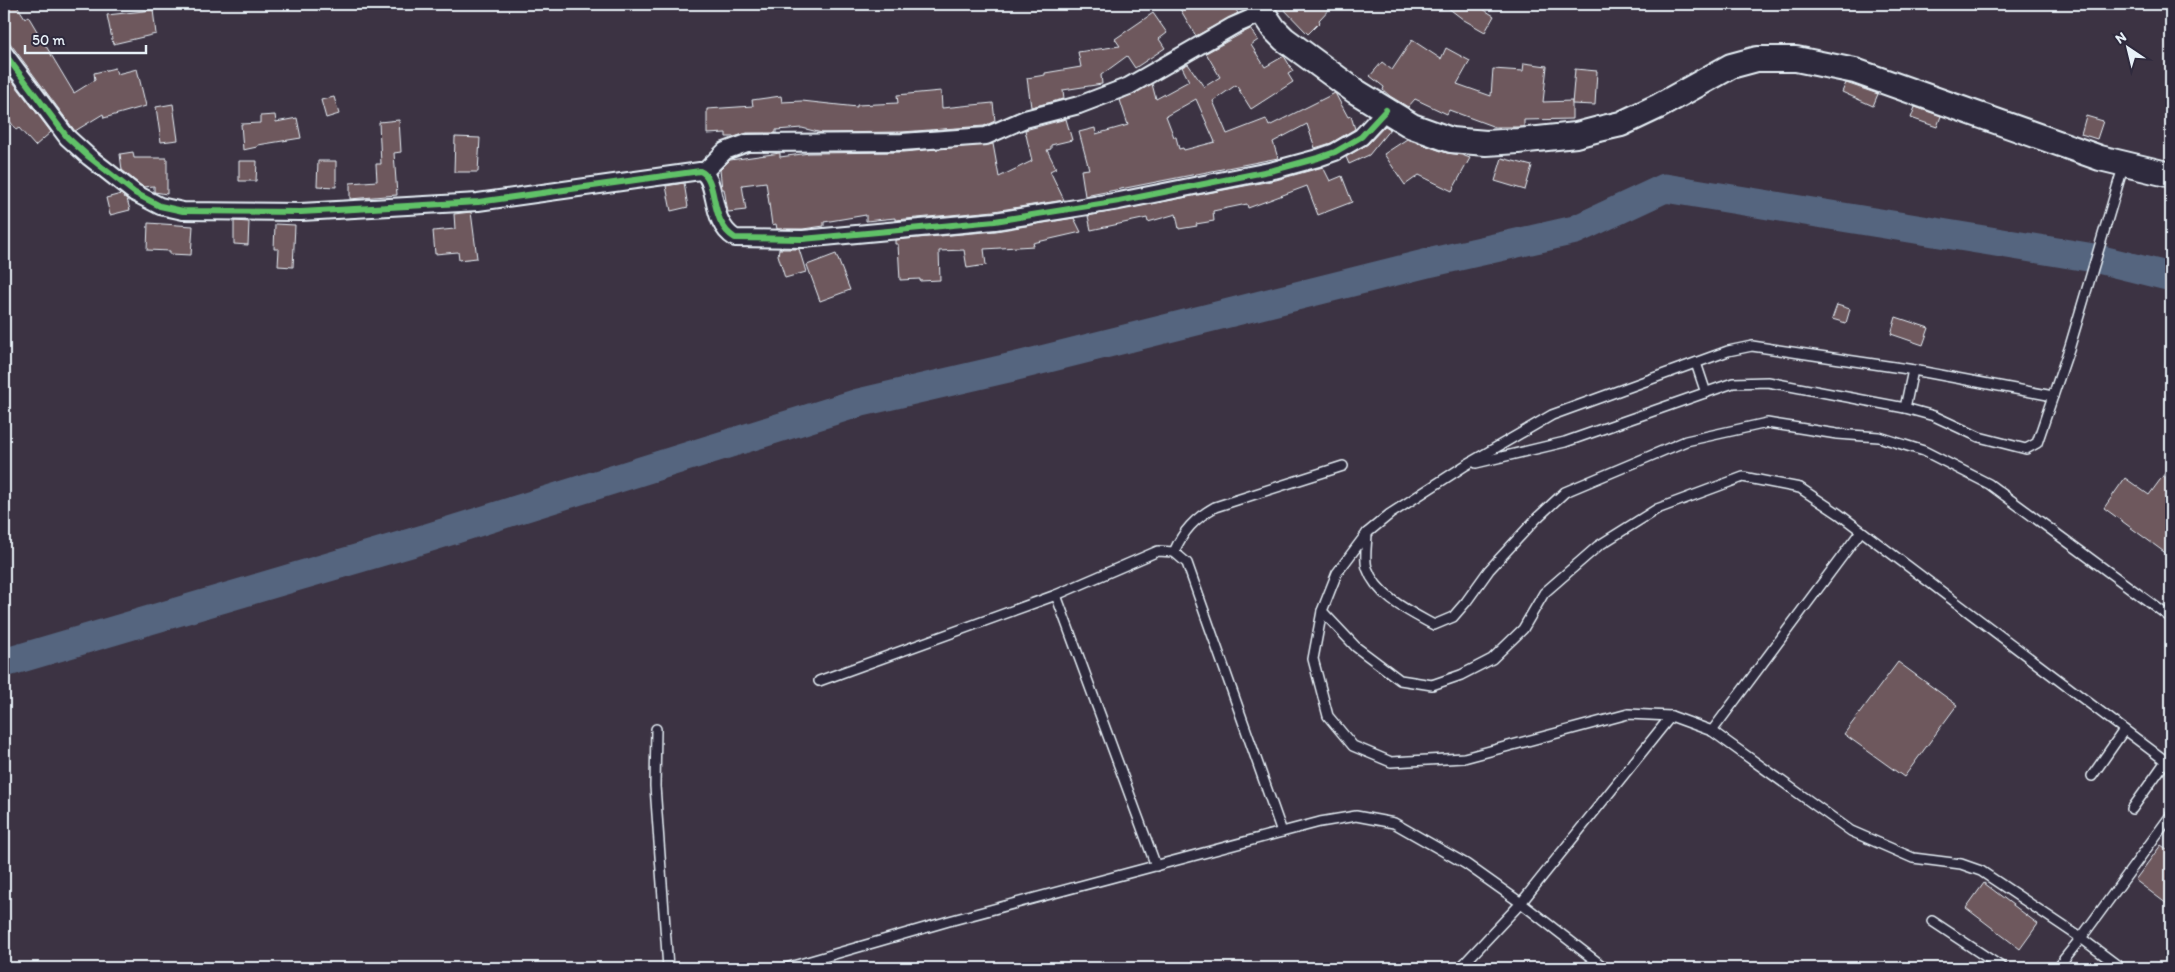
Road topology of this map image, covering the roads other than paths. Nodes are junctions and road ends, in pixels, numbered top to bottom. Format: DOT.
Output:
graph roads {
  1 [pos="1260,8"];
  2 [pos="4,54"];
  3 [pos="1386,110"];
  4 [pos="2124,164"];
  5 [pos="704,172"];
  6 [pos="2171,175"];
  7 [pos="1696,363"];
  8 [pos="1913,370"];
  9 [pos="1706,393"];
  10 [pos="2054,396"];
  11 [pos="1905,408"];
  12 [pos="1466,465"];
  13 [pos="1342,466"];
  14 [pos="1861,531"];
  15 [pos="1367,533"];
  16 [pos="1174,552"];
  17 [pos="1056,595"];
  18 [pos="1322,611"];
  19 [pos="2171,618"];
  20 [pos="819,681"];
  21 [pos="1671,716"];
  22 [pos="656,729"];
  23 [pos="2124,730"];
  24 [pos="1712,731"];
  25 [pos="2169,763"];
  26 [pos="2092,776"];
  27 [pos="2132,808"];
  28 [pos="2171,815"];
  29 [pos="1282,832"];
  30 [pos="1156,866"];
  31 [pos="1521,903"];
  32 [pos="1932,921"];
  33 [pos="2081,938"];
  34 [pos="668,968"];
  35 [pos="786,968"];
  36 [pos="1460,968"];
  37 [pos="1605,968"];
  38 [pos="2003,968"];
  39 [pos="2057,968"];
  40 [pos="2121,968"];
  1 -- 3 [label="main road"];
  1 -- 5 [label="street"];
  2 -- 5 [label="street"];
  3 -- 4 [label="main road"];
  3 -- 5 [label="street"];
  4 -- 6 [label="main road"];
  4 -- 10 [label="lane"];
  7 -- 8 [label="lane"];
  7 -- 9 [label="lane"];
  7 -- 12 [label="lane"];
  8 -- 10 [label="lane"];
  8 -- 11 [label="lane"];
  9 -- 11 [label="lane"];
  9 -- 12 [label="lane"];
  10 -- 11 [label="lane"];
  12 -- 15 [label="lane"];
  13 -- 16 [label="lane"];
  14 -- 18 [label="lane"];
  14 -- 23 [label="lane"];
  14 -- 24 [label="lane"];
  15 -- 18 [label="lane"];
  15 -- 19 [label="lane"];
  16 -- 17 [label="lane"];
  16 -- 29 [label="lane"];
  17 -- 20 [label="lane"];
  17 -- 30 [label="lane"];
  18 -- 21 [label="lane"];
  21 -- 24 [label="lane"];
  21 -- 31 [label="lane"];
  22 -- 34 [label="lane"];
  23 -- 25 [label="lane"];
  23 -- 26 [label="lane"];
  24 -- 33 [label="lane"];
  25 -- 27 [label="lane"];
  28 -- 33 [label="lane"];
  29 -- 30 [label="lane"];
  29 -- 31 [label="lane"];
  30 -- 35 [label="lane"];
  31 -- 36 [label="lane"];
  31 -- 37 [label="lane"];
  32 -- 38 [label="lane"];
  33 -- 39 [label="lane"];
  33 -- 40 [label="lane"];
}
